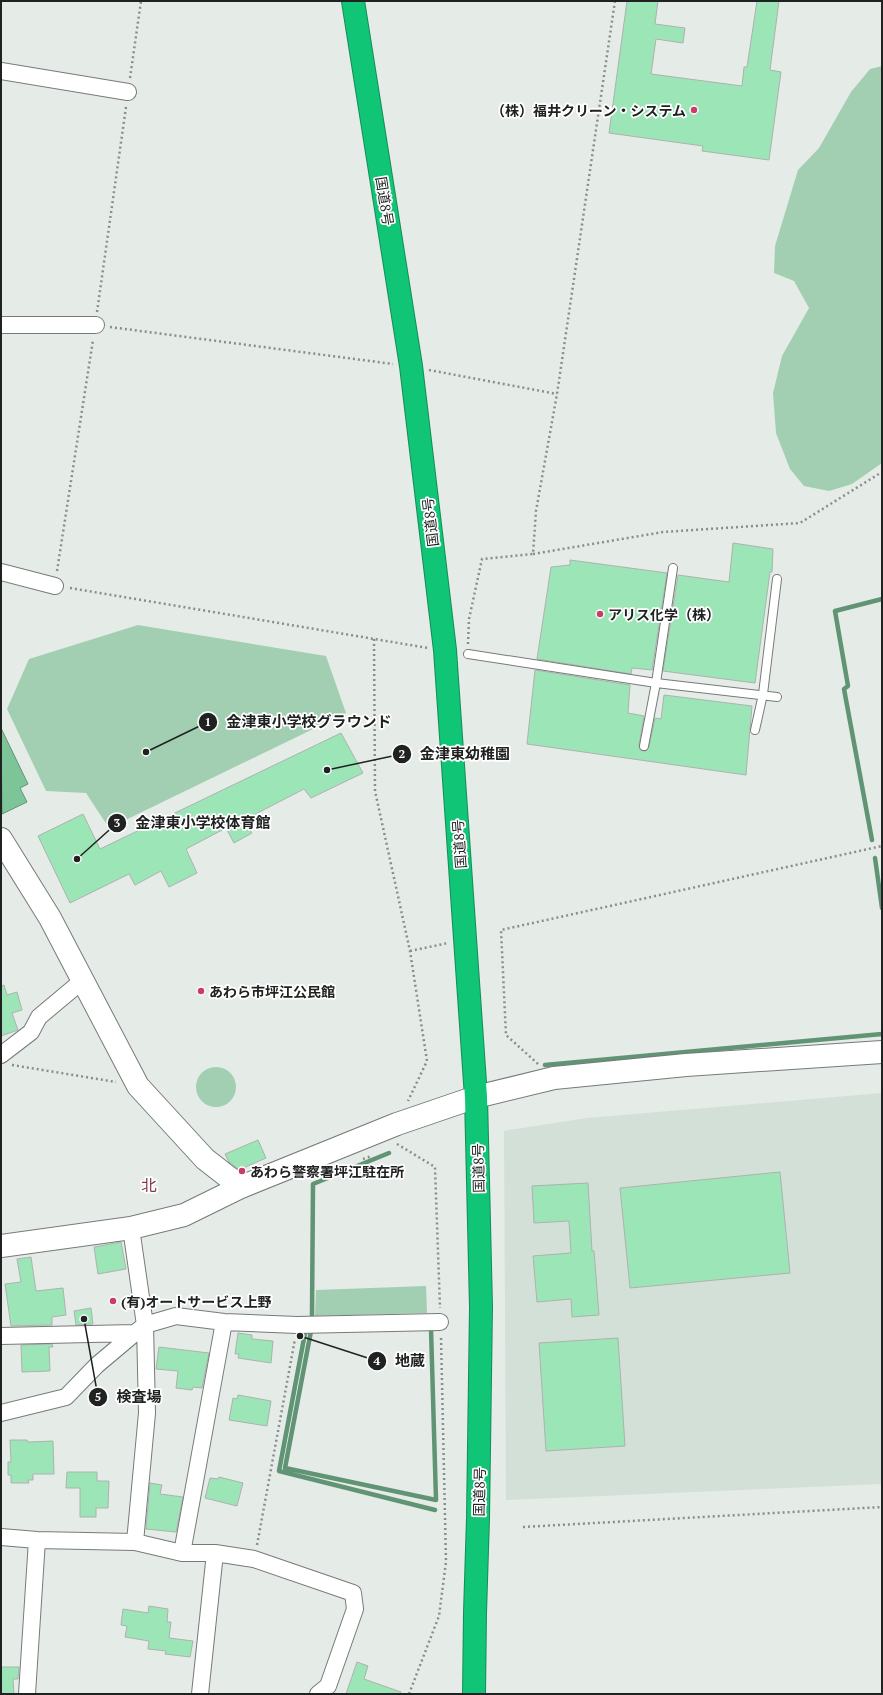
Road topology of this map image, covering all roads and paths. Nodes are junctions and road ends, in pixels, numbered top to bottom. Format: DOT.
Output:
graph roads {
  1 [pos="141,1"];
  2 [pos="353,1"];
  3 [pos="615,1"];
  4 [pos="1,71"];
  5 [pos="128,92"];
  6 [pos="1,325"];
  7 [pos="96,325"];
  8 [pos="411,366"];
  9 [pos="556,394"];
  10 [pos="882,472"];
  11 [pos="533,554"];
  12 [pos="673,568"];
  13 [pos="1,572"];
  14 [pos="777,579"];
  15 [pos="55,586"];
  16 [pos="374,640"];
  17 [pos="445,650"];
  18 [pos="468,654"];
  19 [pos="656,683"];
  20 [pos="763,694"];
  21 [pos="777,697"];
  22 [pos="755,730"];
  23 [pos="644,746"];
  24 [pos="1,839"];
  25 [pos="882,846"];
  26 [pos="465,940"];
  27 [pos="410,951"];
  28 [pos="82,981"];
  29 [pos="882,1052"];
  30 [pos="5,1060"];
  31 [pos="554,1078"];
  32 [pos="138,1086"];
  33 [pos="476,1097"];
  34 [pos="397,1124"];
  35 [pos="240,1187"];
  36 [pos="131,1228"];
  37 [pos="1,1246"];
  38 [pos="224,1322"];
  39 [pos="440,1322"];
  40 [pos="297,1325"];
  41 [pos="140,1329"];
  42 [pos="1,1336"];
  43 [pos="1,1413"];
  44 [pos="882,1507"];
  45 [pos="523,1527"];
  46 [pos="1,1537"];
  47 [pos="37,1540"];
  48 [pos="135,1542"];
  49 [pos="182,1553"];
  50 [pos="215,1553"];
  51 [pos="254,1559"];
  52 [pos="27,1694"];
  53 [pos="200,1694"];
  54 [pos="318,1694"];
  55 [pos="409,1694"];
  56 [pos="474,1694"];
  1 -- 5 [label="path"];
  2 -- 8 [label="highway, 国道8号"];
  3 -- 9 [label="path"];
  4 -- 5 [label="street"];
  5 -- 7 [label="path"];
  6 -- 7 [label="street"];
  7 -- 8 [label="path"];
  7 -- 15 [label="path"];
  8 -- 9 [label="path"];
  8 -- 17 [label="highway, 国道8号"];
  9 -- 11 [label="path"];
  10 -- 11 [label="path"];
  11 -- 18 [label="path"];
  12 -- 19 [label="lane"];
  13 -- 15 [label="street"];
  14 -- 20 [label="lane"];
  15 -- 16 [label="path"];
  16 -- 17 [label="path"];
  16 -- 27 [label="path"];
  17 -- 26 [label="highway, 国道8号"];
  18 -- 19 [label="lane"];
  19 -- 20 [label="lane"];
  19 -- 23 [label="lane"];
  20 -- 21 [label="lane"];
  20 -- 22 [label="lane"];
  24 -- 28 [label="street"];
  25 -- 31 [label="path"];
  26 -- 27 [label="path"];
  26 -- 33 [label="highway, 国道8号"];
  27 -- 34 [label="path"];
  28 -- 30 [label="street"];
  28 -- 32 [label="street"];
  29 -- 31 [label="street"];
  30 -- 32 [label="path"];
  31 -- 33 [label="street"];
  32 -- 35 [label="street"];
  33 -- 34 [label="street"];
  33 -- 56 [label="highway, 国道8号"];
  34 -- 35 [label="street"];
  34 -- 39 [label="path"];
  35 -- 36 [label="street"];
  36 -- 37 [label="street"];
  36 -- 41 [label="street"];
  38 -- 40 [label="street"];
  38 -- 41 [label="street"];
  38 -- 49 [label="street"];
  39 -- 40 [label="street"];
  39 -- 55 [label="path"];
  40 -- 51 [label="path"];
  41 -- 42 [label="street"];
  41 -- 43 [label="street"];
  41 -- 48 [label="street"];
  44 -- 45 [label="path"];
  46 -- 47 [label="street"];
  47 -- 48 [label="street"];
  47 -- 52 [label="street"];
  48 -- 49 [label="street"];
  49 -- 50 [label="street"];
  50 -- 51 [label="street"];
  50 -- 53 [label="street"];
  51 -- 54 [label="street"];
}
